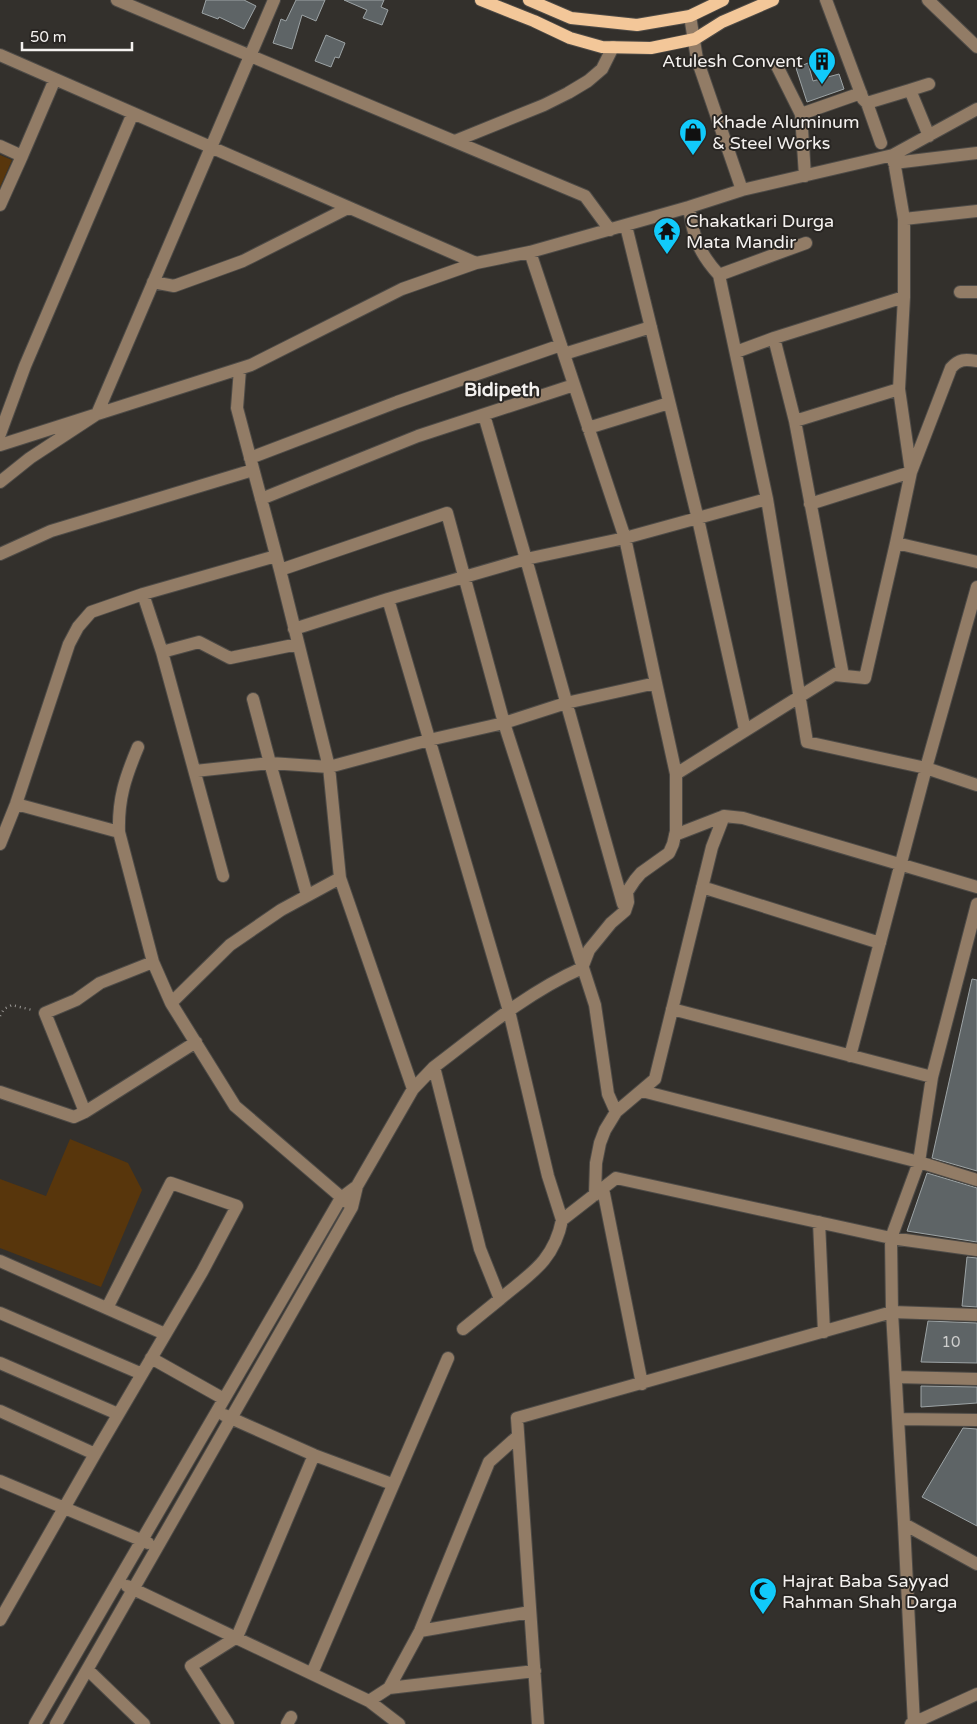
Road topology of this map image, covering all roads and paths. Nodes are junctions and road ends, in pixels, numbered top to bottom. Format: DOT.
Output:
graph roads {
  1 [pos="117,0"];
  2 [pos="274,0"];
  3 [pos="481,0"];
  4 [pos="529,0"];
  5 [pos="724,0"];
  6 [pos="773,0"];
  7 [pos="826,0"];
  8 [pos="934,1"];
  9 [pos="690,16"];
  10 [pos="695,39"];
  11 [pos="613,47"];
  12 [pos="977,47"];
  13 [pos="0,55"];
  14 [pos="250,57"];
  15 [pos="776,64"];
  16 [pos="55,79"];
  17 [pos="929,84"];
  18 [pos="910,90"];
  19 [pos="864,98"];
  20 [pos="977,109"];
  21 [pos="133,113"];
  22 [pos="801,114"];
  23 [pos="929,136"];
  24 [pos="454,141"];
  25 [pos="881,143"];
  26 [pos="0,146"];
  27 [pos="210,147"];
  28 [pos="977,152"];
  29 [pos="22,156"];
  30 [pos="894,159"];
  31 [pos="805,176"];
  32 [pos="742,190"];
  33 [pos="0,205"];
  34 [pos="689,207"];
  35 [pos="348,208"];
  36 [pos="977,211"];
  37 [pos="904,219"];
  38 [pos="626,226"];
  39 [pos="610,230"];
  40 [pos="806,244"];
  41 [pos="530,252"];
  42 [pos="476,263"];
  43 [pos="719,275"];
  44 [pos="153,282"];
  45 [pos="960,292"];
  46 [pos="977,292"];
  47 [pos="904,297"];
  48 [pos="650,327"];
  49 [pos="774,338"];
  50 [pos="562,350"];
  51 [pos="736,352"];
  52 [pos="977,361"];
  53 [pos="240,368"];
  54 [pos="574,385"];
  55 [pos="899,389"];
  56 [pos="669,403"];
  57 [pos="97,414"];
  58 [pos="484,415"];
  59 [pos="795,421"];
  60 [pos="588,428"];
  61 [pos="0,434"];
  62 [pos="0,445"];
  63 [pos="252,464"];
  64 [pos="911,472"];
  65 [pos="0,482"];
  66 [pos="261,498"];
  67 [pos="767,498"];
  68 [pos="810,504"];
  69 [pos="698,518"];
  70 [pos="625,538"];
  71 [pos="896,543"];
  72 [pos="0,554"];
  73 [pos="276,556"];
  74 [pos="526,559"];
  75 [pos="977,562"];
  76 [pos="280,570"];
  77 [pos="465,576"];
  78 [pos="977,587"];
  79 [pos="143,594"];
  80 [pos="388,599"];
  81 [pos="294,629"];
  82 [pos="298,644"];
  83 [pos="162,652"];
  84 [pos="835,674"];
  85 [pos="656,683"];
  86 [pos="800,696"];
  87 [pos="252,699"];
  88 [pos="566,703"];
  89 [pos="504,723"];
  90 [pos="745,730"];
  91 [pos="429,740"];
  92 [pos="138,747"];
  93 [pos="270,763"];
  94 [pos="329,767"];
  95 [pos="926,768"];
  96 [pos="195,771"];
  97 [pos="676,774"];
  98 [pos="977,785"];
  99 [pos="16,804"];
  100 [pos="724,816"];
  101 [pos="119,832"];
  102 [pos="675,835"];
  103 [pos="0,844"];
  104 [pos="901,864"];
  105 [pos="223,876"];
  106 [pos="340,878"];
  107 [pos="702,887"];
  108 [pos="977,887"];
  109 [pos="307,895"];
  110 [pos="977,904"];
  111 [pos="625,912"];
  112 [pos="974,926"];
  113 [pos="880,943"];
  114 [pos="153,962"];
  115 [pos="582,968"];
  116 [pos="171,1003"];
  117 [pos="672,1009"];
  118 [pos="509,1011"];
  119 [pos="45,1013"];
  120 [pos="0,1016"];
  121 [pos="196,1042"];
  122 [pos="850,1056"];
  123 [pos="434,1067"];
  124 [pos="932,1078"];
  125 [pos="413,1089"];
  126 [pos="642,1091"];
  127 [pos="0,1092"];
  128 [pos="86,1112"];
  129 [pos="616,1112"];
  130 [pos="919,1162"];
  131 [pos="977,1180"];
  132 [pos="357,1186"];
  133 [pos="599,1192"];
  134 [pos="341,1198"];
  135 [pos="352,1206"];
  136 [pos="562,1220"];
  137 [pos="819,1222"];
  138 [pos="891,1238"];
  139 [pos="977,1250"];
  140 [pos="0,1261"];
  141 [pos="500,1299"];
  142 [pos="107,1308"];
  143 [pos="892,1312"];
  144 [pos="0,1313"];
  145 [pos="977,1315"];
  146 [pos="463,1329"];
  147 [pos="824,1332"];
  148 [pos="165,1334"];
  149 [pos="151,1358"];
  150 [pos="448,1358"];
  151 [pos="0,1364"];
  152 [pos="142,1374"];
  153 [pos="896,1377"];
  154 [pos="977,1379"];
  155 [pos="642,1384"];
  156 [pos="224,1399"];
  157 [pos="0,1411"];
  158 [pos="217,1412"];
  159 [pos="118,1414"];
  160 [pos="230,1418"];
  161 [pos="898,1420"];
  162 [pos="977,1420"];
  163 [pos="518,1436"];
  164 [pos="95,1454"];
  165 [pos="314,1455"];
  166 [pos="0,1481"];
  167 [pos="392,1484"];
  168 [pos="64,1509"];
  169 [pos="904,1524"];
  170 [pos="142,1540"];
  171 [pos="158,1548"];
  172 [pos="977,1564"];
  173 [pos="118,1581"];
  174 [pos="133,1589"];
  175 [pos="530,1612"];
  176 [pos="0,1620"];
  177 [pos="420,1630"];
  178 [pos="237,1637"];
  179 [pos="88,1670"];
  180 [pos="535,1671"];
  181 [pos="312,1673"];
  182 [pos="389,1688"];
  183 [pos="977,1694"];
  184 [pos="369,1701"];
  185 [pos="35,1724"];
  186 [pos="56,1724"];
  187 [pos="144,1724"];
  188 [pos="228,1724"];
  189 [pos="400,1724"];
  190 [pos="538,1724"];
  191 [pos="913,1724"];
  1 -- 14 [label="street"];
  2 -- 14 [label="street"];
  3 -- 11 [label="main road"];
  4 -- 9 [label="main road"];
  5 -- 9 [label="main road"];
  6 -- 10 [label="main road"];
  7 -- 19 [label="street"];
  8 -- 12 [label="street"];
  9 -- 10 [label="street"];
  10 -- 11 [label="main road"];
  10 -- 32 [label="street"];
  11 -- 24 [label="street"];
  13 -- 16 [label="street"];
  14 -- 24 [label="street"];
  14 -- 27 [label="street"];
  15 -- 22 [label="street"];
  16 -- 21 [label="street"];
  16 -- 29 [label="street"];
  17 -- 18 [label="street"];
  18 -- 19 [label="street"];
  18 -- 23 [label="street"];
  19 -- 22 [label="street"];
  19 -- 25 [label="street"];
  20 -- 23 [label="street"];
  21 -- 27 [label="street"];
  21 -- 61 [label="street"];
  22 -- 31 [label="street"];
  23 -- 30 [label="street"];
  24 -- 39 [label="street"];
  26 -- 29 [label="street"];
  27 -- 35 [label="street"];
  27 -- 44 [label="street"];
  28 -- 30 [label="street"];
  29 -- 33 [label="street"];
  30 -- 31 [label="street"];
  30 -- 37 [label="street"];
  31 -- 32 [label="street"];
  32 -- 34 [label="street"];
  34 -- 38 [label="street"];
  34 -- 43 [label="street"];
  35 -- 42 [label="street"];
  35 -- 44 [label="street"];
  36 -- 37 [label="street"];
  37 -- 47 [label="street"];
  38 -- 39 [label="street"];
  38 -- 48 [label="street"];
  39 -- 41 [label="street"];
  40 -- 43 [label="street"];
  41 -- 42 [label="street"];
  41 -- 50 [label="street"];
  42 -- 53 [label="street"];
  43 -- 51 [label="street"];
  44 -- 57 [label="street"];
  45 -- 46 [label="street"];
  47 -- 49 [label="street"];
  47 -- 55 [label="street"];
  48 -- 50 [label="street"];
  48 -- 56 [label="street"];
  49 -- 51 [label="street"];
  49 -- 59 [label="street"];
  50 -- 54 [label="street"];
  50 -- 63 [label="street"];
  51 -- 67 [label="street"];
  52 -- 64 [label="street"];
  53 -- 57 [label="street"];
  53 -- 63 [label="street"];
  54 -- 58 [label="street"];
  54 -- 60 [label="street"];
  55 -- 59 [label="street"];
  55 -- 64 [label="street"];
  56 -- 60 [label="street"];
  56 -- 69 [label="street"];
  57 -- 62 [label="street"];
  57 -- 65 [label="street"];
  58 -- 66 [label="street"];
  58 -- 74 [label="street"];
  59 -- 68 [label="street"];
  60 -- 70 [label="street"];
  63 -- 66 [label="street"];
  63 -- 72 [label="street"];
  64 -- 68 [label="street"];
  64 -- 71 [label="street"];
  66 -- 73 [label="street"];
  67 -- 69 [label="street"];
  67 -- 86 [label="street"];
  68 -- 84 [label="street"];
  69 -- 70 [label="street"];
  69 -- 90 [label="street"];
  70 -- 74 [label="street"];
  70 -- 85 [label="street"];
  71 -- 75 [label="street"];
  71 -- 84 [label="street"];
  73 -- 76 [label="street"];
  73 -- 79 [label="street"];
  74 -- 77 [label="street"];
  74 -- 88 [label="street"];
  76 -- 77 [label="street"];
  76 -- 81 [label="street"];
  77 -- 80 [label="street"];
  77 -- 89 [label="street"];
  78 -- 95 [label="street"];
  79 -- 83 [label="street"];
  79 -- 99 [label="street"];
  80 -- 81 [label="street"];
  80 -- 91 [label="street"];
  81 -- 82 [label="street"];
  82 -- 83 [label="street"];
  82 -- 94 [label="street"];
  83 -- 96 [label="street"];
  84 -- 86 [label="street"];
  85 -- 88 [label="street"];
  85 -- 97 [label="street"];
  86 -- 90 [label="street"];
  86 -- 95 [label="street"];
  87 -- 93 [label="street"];
  88 -- 89 [label="street"];
  88 -- 111 [label="street"];
  89 -- 91 [label="street"];
  89 -- 115 [label="street"];
  90 -- 97 [label="street"];
  91 -- 94 [label="street"];
  91 -- 118 [label="street"];
  92 -- 101 [label="street"];
  93 -- 94 [label="street"];
  93 -- 96 [label="street"];
  93 -- 109 [label="street"];
  94 -- 106 [label="street"];
  95 -- 98 [label="street"];
  95 -- 104 [label="street"];
  96 -- 105 [label="street"];
  97 -- 102 [label="street"];
  99 -- 101 [label="street"];
  99 -- 103 [label="street"];
  100 -- 102 [label="street"];
  100 -- 104 [label="street"];
  100 -- 107 [label="street"];
  101 -- 114 [label="street"];
  102 -- 111 [label="street"];
  104 -- 108 [label="street"];
  104 -- 113 [label="street"];
  106 -- 109 [label="street"];
  106 -- 125 [label="street"];
  107 -- 113 [label="street"];
  107 -- 117 [label="street"];
  109 -- 116 [label="street"];
  110 -- 112 [label="street"];
  111 -- 115 [label="street"];
  112 -- 124 [label="street"];
  113 -- 122 [label="street"];
  114 -- 116 [label="street"];
  114 -- 119 [label="street"];
  115 -- 118 [label="street"];
  115 -- 129 [label="street"];
  116 -- 121 [label="street"];
  117 -- 122 [label="street"];
  117 -- 126 [label="street"];
  118 -- 123 [label="street"];
  118 -- 136 [label="street"];
  119 -- 120 [label="path"];
  119 -- 128 [label="street"];
  121 -- 128 [label="street"];
  121 -- 134 [label="street"];
  122 -- 124 [label="street"];
  123 -- 125 [label="street"];
  123 -- 141 [label="street"];
  124 -- 130 [label="street"];
  125 -- 132 [label="street"];
  126 -- 129 [label="street"];
  126 -- 130 [label="street"];
  127 -- 128 [label="street"];
  129 -- 133 [label="street"];
  130 -- 131 [label="street"];
  130 -- 138 [label="street"];
  132 -- 134 [label="street"];
  132 -- 135 [label="street"];
  133 -- 136 [label="street"];
  133 -- 137 [label="street"];
  133 -- 155 [label="street"];
  134 -- 135 [label="street"];
  134 -- 156 [label="street"];
  135 -- 160 [label="street"];
  136 -- 141 [label="street"];
  137 -- 138 [label="street"];
  137 -- 147 [label="street"];
  138 -- 139 [label="street"];
  138 -- 143 [label="street"];
  140 -- 142 [label="street"];
  141 -- 146 [label="street"];
  142 -- 148 [label="street"];
  142 -- 148 [label="street"];
  143 -- 145 [label="street"];
  143 -- 147 [label="street"];
  143 -- 153 [label="street"];
  144 -- 152 [label="street"];
  147 -- 155 [label="street"];
  148 -- 149 [label="street"];
  149 -- 152 [label="street"];
  149 -- 156 [label="street"];
  150 -- 167 [label="street"];
  151 -- 159 [label="street"];
  152 -- 159 [label="street"];
  153 -- 154 [label="street"];
  153 -- 161 [label="street"];
  155 -- 163 [label="street"];
  156 -- 158 [label="street"];
  157 -- 164 [label="street"];
  158 -- 160 [label="street"];
  158 -- 170 [label="street"];
  159 -- 164 [label="street"];
  160 -- 165 [label="street"];
  160 -- 171 [label="street"];
  161 -- 162 [label="street"];
  161 -- 169 [label="street"];
  163 -- 175 [label="street"];
  163 -- 177 [label="street"];
  164 -- 168 [label="street"];
  165 -- 167 [label="street"];
  165 -- 178 [label="street"];
  166 -- 168 [label="street"];
  167 -- 181 [label="street"];
  168 -- 170 [label="street"];
  168 -- 176 [label="street"];
  169 -- 172 [label="street"];
  169 -- 191 [label="street"];
  170 -- 171 [label="street"];
  170 -- 173 [label="street"];
  171 -- 174 [label="street"];
  173 -- 174 [label="street"];
  173 -- 185 [label="street"];
  174 -- 178 [label="street"];
  174 -- 179 [label="street"];
  175 -- 177 [label="street"];
  175 -- 180 [label="street"];
  177 -- 182 [label="street"];
  178 -- 181 [label="street"];
  178 -- 188 [label="street"];
  179 -- 186 [label="street"];
  179 -- 187 [label="street"];
  180 -- 182 [label="street"];
  180 -- 190 [label="street"];
  181 -- 184 [label="street"];
  182 -- 184 [label="street"];
  183 -- 191 [label="street"];
  184 -- 189 [label="street"];
}
